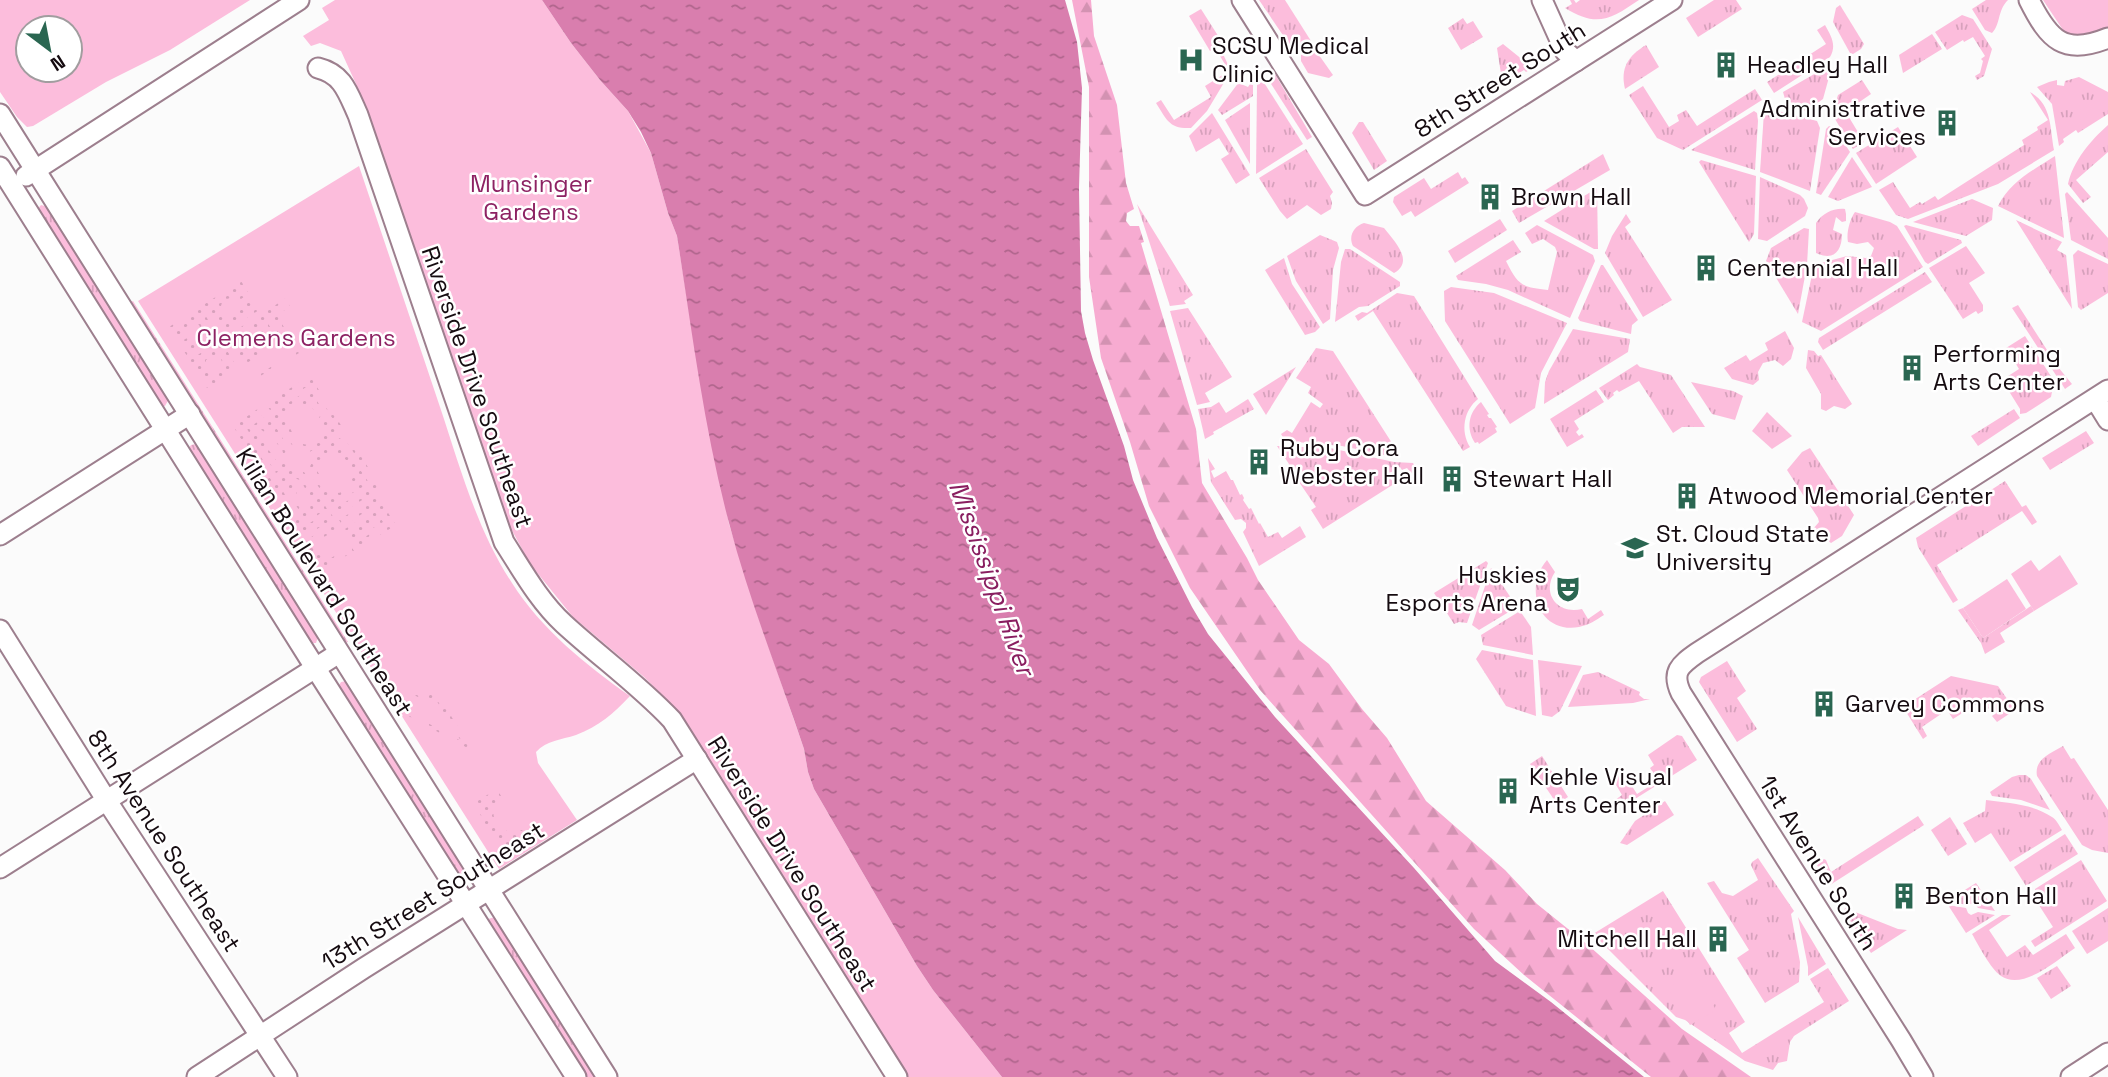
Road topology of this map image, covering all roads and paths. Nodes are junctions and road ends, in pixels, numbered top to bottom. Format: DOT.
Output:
graph roads {
  1 [pos="299,0"];
  2 [pos="1242,0"];
  3 [pos="1542,0"];
  4 [pos="1672,0"];
  5 [pos="2029,0"];
  6 [pos="2108,38"];
  7 [pos="1576,61"];
  8 [pos="318,68"];
  9 [pos="0,114"];
  10 [pos="0,167"];
  11 [pos="34,170"];
  12 [pos="6,189"];
  13 [pos="2101,395"];
  14 [pos="190,414"];
  15 [pos="2108,420"];
  16 [pos="165,430"];
  17 [pos="0,535"];
  18 [pos="0,631"];
  19 [pos="339,653"];
  20 [pos="316,669"];
  21 [pos="696,759"];
  22 [pos="107,801"];
  23 [pos="0,868"];
  24 [pos="489,889"];
  25 [pos="466,904"];
  26 [pos="261,1036"];
  27 [pos="2108,1054"];
  28 [pos="197,1077"];
  29 [pos="287,1077"];
  30 [pos="576,1077"];
  31 [pos="607,1077"];
  32 [pos="897,1077"];
  33 [pos="1923,1077"];
  34 [pos="2071,1077"];
  1 -- 11 [label="street"];
  2 -- 7 [label="street, 8th Street South"];
  3 -- 7 [label="street"];
  4 -- 7 [label="street, 8th Street South"];
  5 -- 6 [label="street"];
  8 -- 21 [label="street, Riverside Drive Southeast"];
  9 -- 11 [label="street, Kilian Boulevard Southeast"];
  10 -- 12 [label="street"];
  11 -- 12 [label="street"];
  11 -- 14 [label="street, Kilian Boulevard Southeast"];
  12 -- 16 [label="street"];
  13 -- 15 [label="street"];
  13 -- 33 [label="street, 1st Avenue South"];
  14 -- 16 [label="street"];
  14 -- 19 [label="street, Kilian Boulevard Southeast"];
  16 -- 17 [label="street"];
  16 -- 20 [label="street"];
  18 -- 22 [label="street, 8th Avenue Southeast"];
  19 -- 20 [label="street"];
  19 -- 24 [label="street, Kilian Boulevard Southeast"];
  20 -- 22 [label="street"];
  20 -- 25 [label="street"];
  21 -- 24 [label="street, 13th Street Southeast"];
  21 -- 32 [label="street, Riverside Drive Southeast"];
  22 -- 23 [label="street"];
  22 -- 26 [label="street, 8th Avenue Southeast"];
  24 -- 25 [label="street, 13th Street Southeast"];
  24 -- 31 [label="street, Kilian Boulevard Southeast"];
  25 -- 26 [label="street, 13th Street Southeast"];
  25 -- 30 [label="street"];
  26 -- 28 [label="street, 13th Street Southeast"];
  26 -- 29 [label="street, 8th Avenue Southeast"];
  27 -- 34 [label="street"];
}
